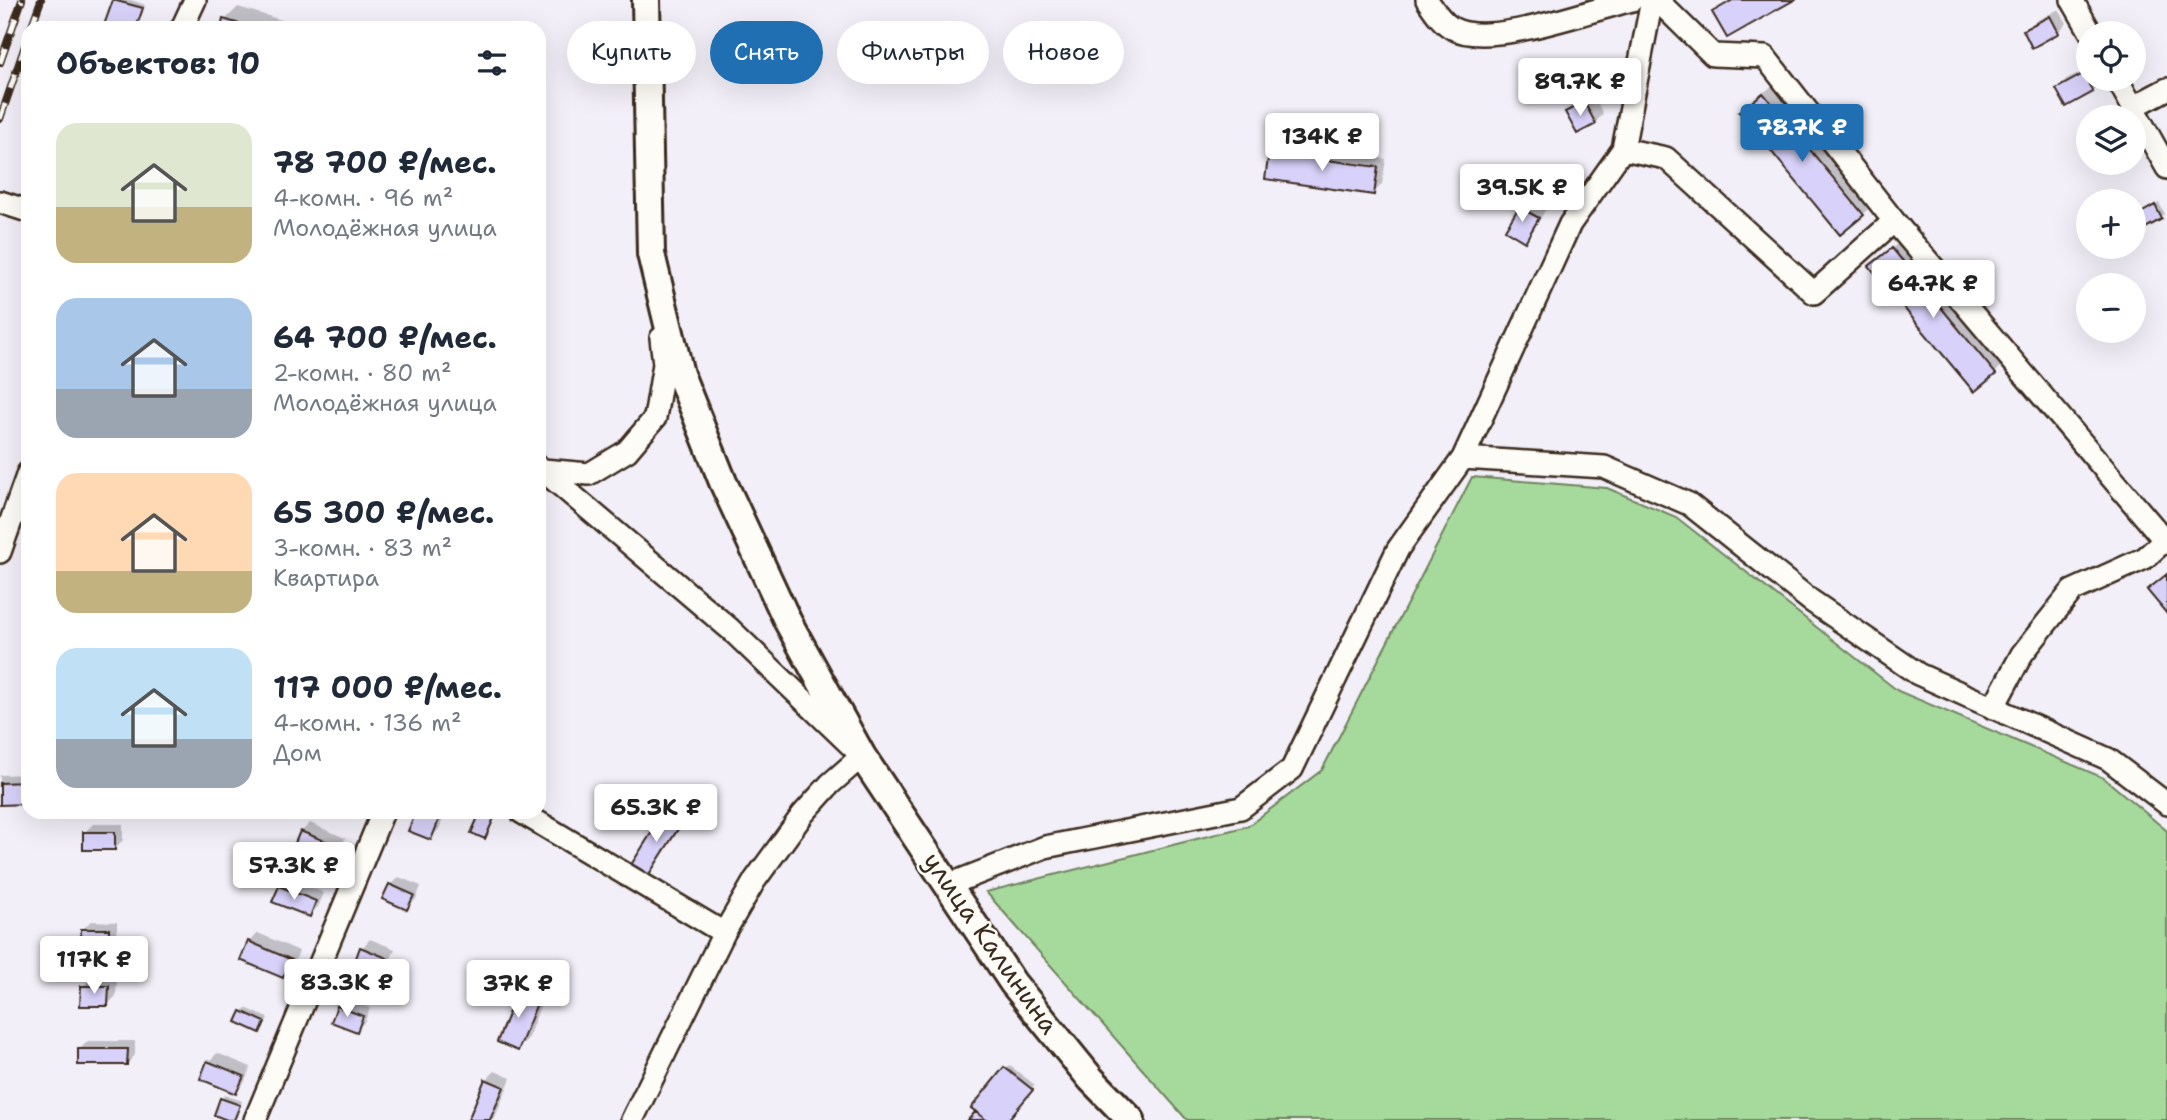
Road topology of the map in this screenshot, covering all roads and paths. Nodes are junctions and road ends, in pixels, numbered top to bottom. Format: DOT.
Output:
graph roads {
  1 [pos="195,0"];
  2 [pos="646,0"];
  3 [pos="1427,0"];
  4 [pos="1632,0"];
  5 [pos="1651,0"];
  6 [pos="1657,0"];
  7 [pos="2072,0"];
  8 [pos="185,21"];
  9 [pos="2084,21"];
  10 [pos="2167,89"];
  11 [pos="2137,105"];
  12 [pos="2146,130"];
  13 [pos="1623,149"];
  14 [pos="2167,168"];
  15 [pos="0,202"];
  16 [pos="21,209"];
  17 [pos="1894,222"];
  18 [pos="651,254"];
  19 [pos="1463,458"];
  20 [pos="546,469"];
  21 [pos="546,472"];
  22 [pos="21,519"];
  23 [pos="2166,541"];
  24 [pos="0,552"];
  25 [pos="1993,708"];
  26 [pos="862,757"];
  27 [pos="2167,804"];
  28 [pos="380,819"];
  29 [pos="532,819"];
  30 [pos="948,885"];
  31 [pos="724,933"];
  32 [pos="255,1120"];
  33 [pos="632,1120"];
  34 [pos="1131,1120"];
  1 -- 8 [label="street"];
  2 -- 18 [label="main road, улица Калинина"];
  3 -- 4 [label="street"];
  5 -- 13 [label="street"];
  6 -- 17 [label="street"];
  7 -- 9 [label="street"];
  10 -- 11 [label="street"];
  12 -- 14 [label="street"];
  13 -- 17 [label="street"];
  13 -- 19 [label="street"];
  15 -- 16 [label="street"];
  17 -- 23 [label="street"];
  18 -- 20 [label="street"];
  18 -- 26 [label="main road, улица Калинина"];
  19 -- 25 [label="street"];
  19 -- 30 [label="street"];
  21 -- 26 [label="street"];
  22 -- 24 [label="street"];
  23 -- 25 [label="street"];
  25 -- 27 [label="street"];
  26 -- 30 [label="main road, улица Калинина"];
  26 -- 31 [label="street"];
  28 -- 32 [label="street"];
  29 -- 31 [label="street"];
  30 -- 34 [label="main road, улица Калинина"];
  31 -- 33 [label="street"];
}
